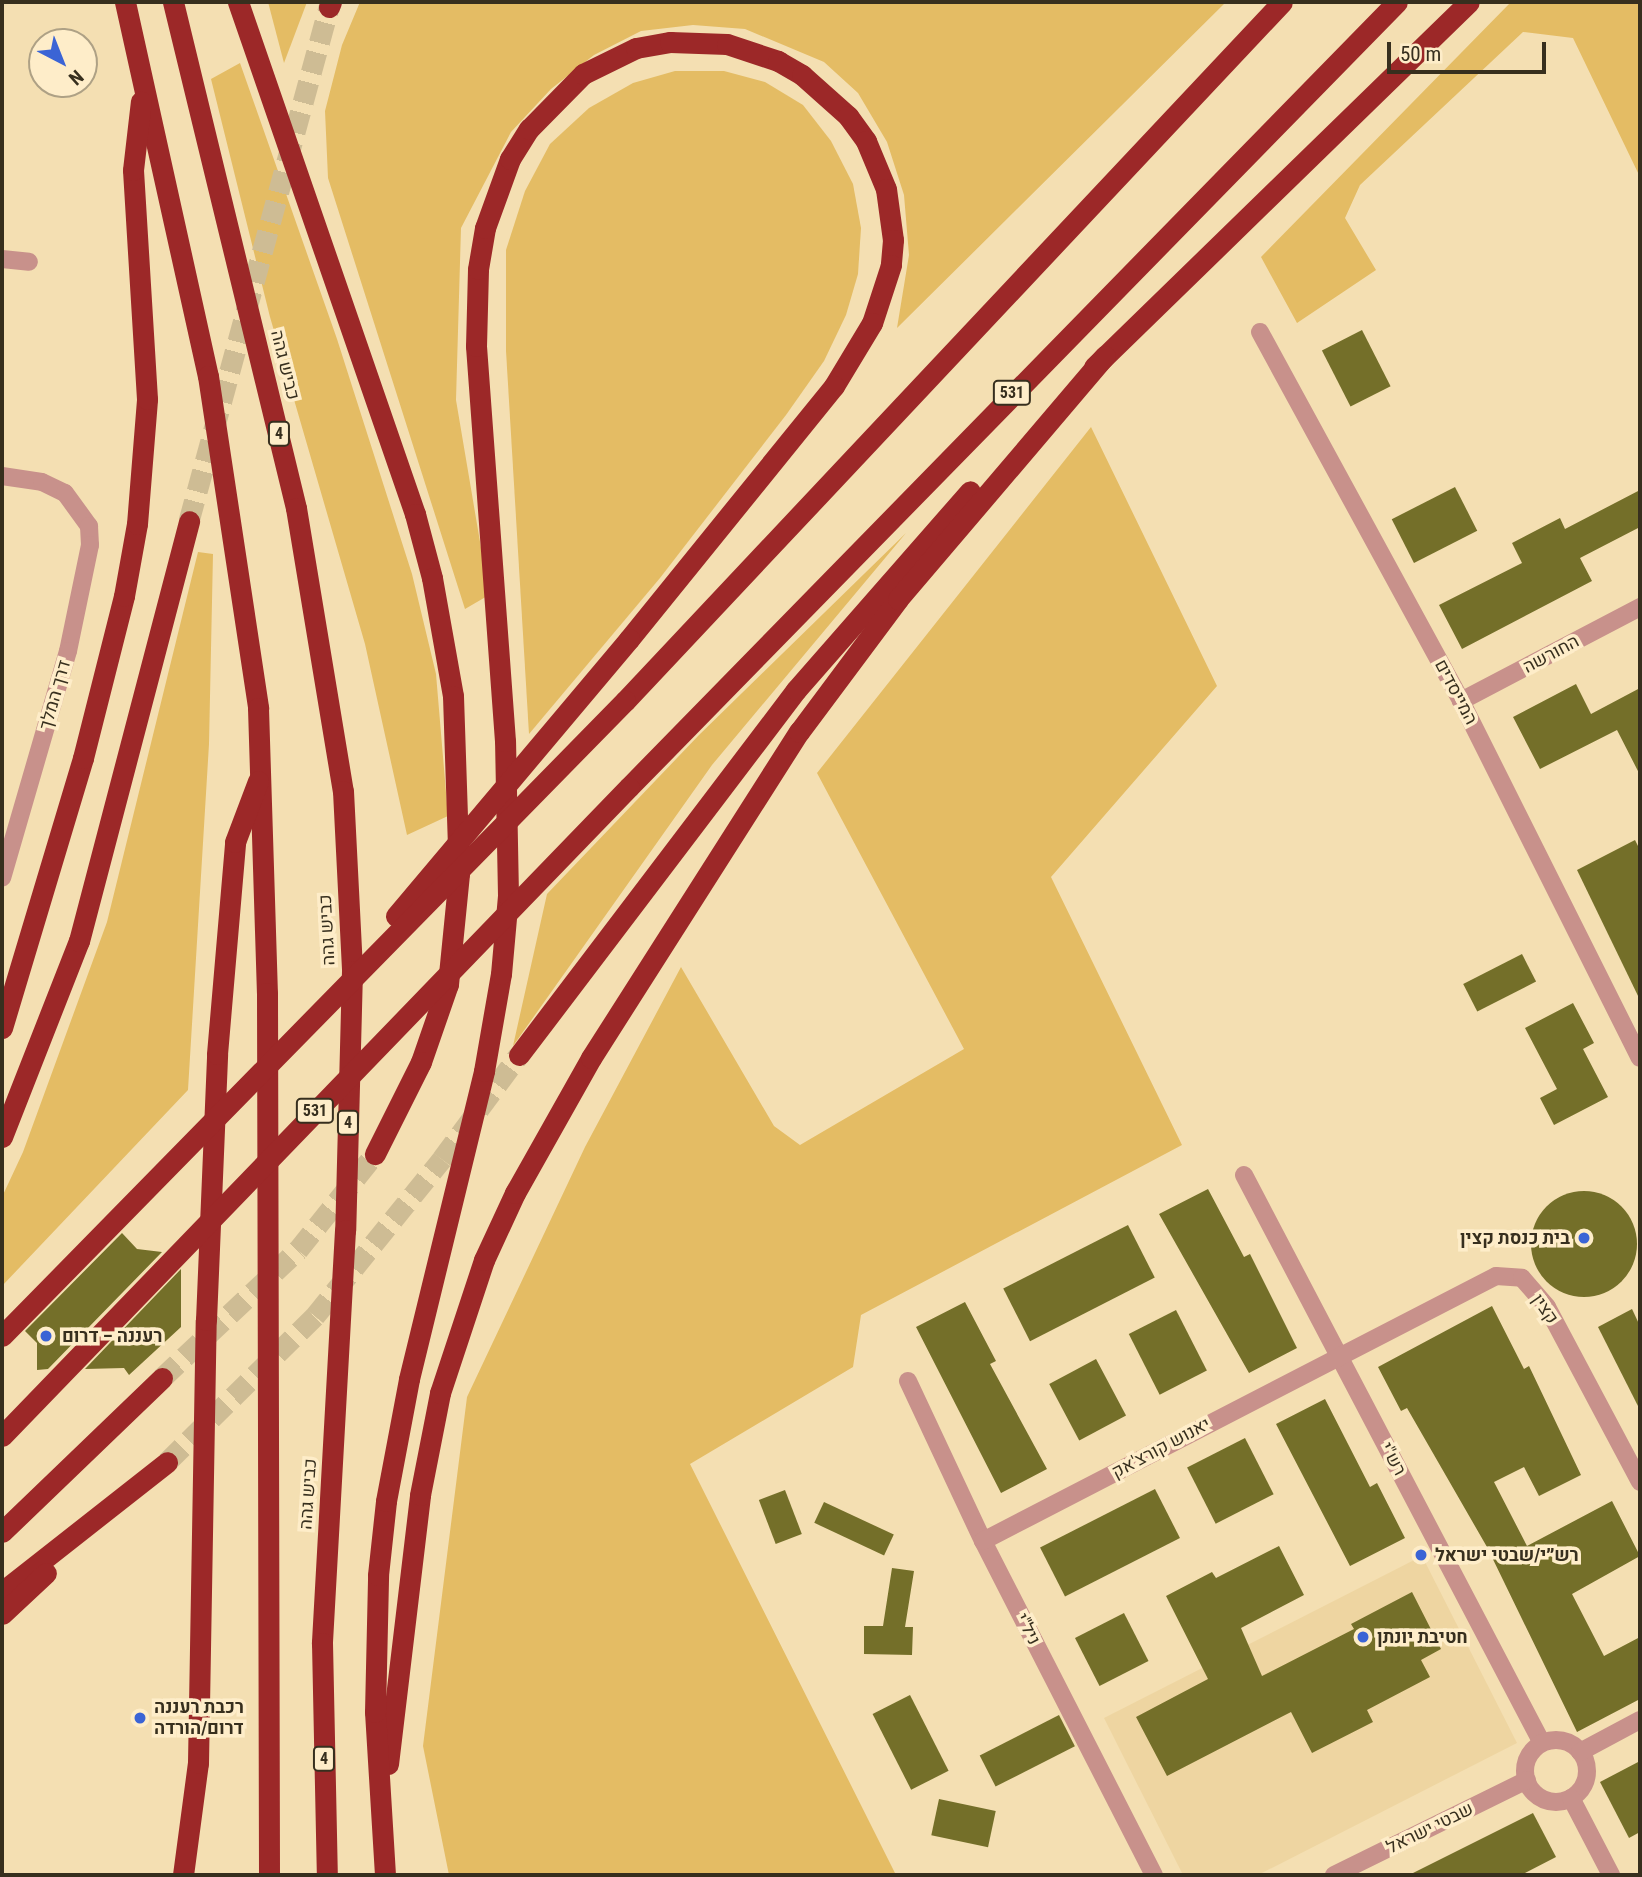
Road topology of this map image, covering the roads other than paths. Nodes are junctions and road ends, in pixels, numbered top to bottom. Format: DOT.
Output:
graph roads {
  1 [pos="125,2"];
  2 [pos="173,2"];
  3 [pos="238,2"];
  4 [pos="1282,2"];
  5 [pos="1397,2"];
  6 [pos="1469,2"];
  7 [pos="143,85"];
  8 [pos="2,259"];
  9 [pos="29,262"];
  10 [pos="1260,332"];
  11 [pos="1105,356"];
  12 [pos="2,476"];
  13 [pos="190,521"];
  14 [pos="1638,613"];
  15 [pos="1461,701"];
  16 [pos="261,772"];
  17 [pos="2,877"];
  18 [pos="2,1028"];
  19 [pos="519,1055"];
  20 [pos="1640,1058"];
  21 [pos="273,1059"];
  22 [pos="2,1137"];
  23 [pos="375,1154"];
  24 [pos="1244,1175"];
  25 [pos="2,1336"];
  26 [pos="1338,1354"];
  27 [pos="162,1378"];
  28 [pos="908,1381"];
  29 [pos="113,1424"];
  30 [pos="2,1436"];
  31 [pos="1640,1482"];
  32 [pos="2,1517"];
  33 [pos="2,1532"];
  34 [pos="983,1541"];
  35 [pos="2,1592"];
  36 [pos="2,1614"];
  37 [pos="1640,1720"];
  38 [pos="1542,1743"];
  39 [pos="1580,1752"];
  40 [pos="1527,1780"];
  41 [pos="1571,1798"];
  42 [pos="381,1842"];
  43 [pos="183,1875"];
  44 [pos="269,1875"];
  45 [pos="327,1875"];
  46 [pos="385,1875"];
  47 [pos="1154,1875"];
  48 [pos="1334,1875"];
  49 [pos="1611,1875"];
  1 -- 7 [label="highway"];
  2 -- 45 [label="highway, כביש גהה / 4"];
  3 -- 23 [label="highway"];
  4 -- 21 [label="highway, bridge"];
  5 -- 30 [label="highway, 531, bridge"];
  6 -- 11 [label="highway"];
  7 -- 16 [label="highway"];
  7 -- 18 [label="highway"];
  8 -- 9 [label="street"];
  10 -- 15 [label="street, המייסדים"];
  11 -- 19 [label="highway"];
  11 -- 42 [label="highway"];
  12 -- 17 [label="street, דרך המלך"];
  13 -- 22 [label="highway"];
  14 -- 15 [label="street, החורשה"];
  15 -- 20 [label="street, המייסדים"];
  16 -- 43 [label="highway"];
  16 -- 44 [label="highway"];
  21 -- 25 [label="highway, bridge"];
  21 -- 42 [label="highway, bridge"];
  24 -- 26 [label="street, רש\"י"];
  26 -- 31 [label="street, קצין"];
  26 -- 34 [label="street, יאנוש קורצ'אק"];
  26 -- 38 [label="street, רש\"י"];
  27 -- 29 [label="highway"];
  28 -- 34 [label="street, ניל\"י"];
  29 -- 32 [label="highway"];
  29 -- 33 [label="highway"];
  34 -- 47 [label="street, ניל\"י"];
  35 -- 36 [label="highway"];
  37 -- 39 [label="street"];
  38 -- 39 [label="street"];
  38 -- 40 [label="street"];
  39 -- 41 [label="street"];
  40 -- 41 [label="street"];
  40 -- 48 [label="street, שבטי ישראל"];
  41 -- 49 [label="street"];
  42 -- 46 [label="highway"];
}
